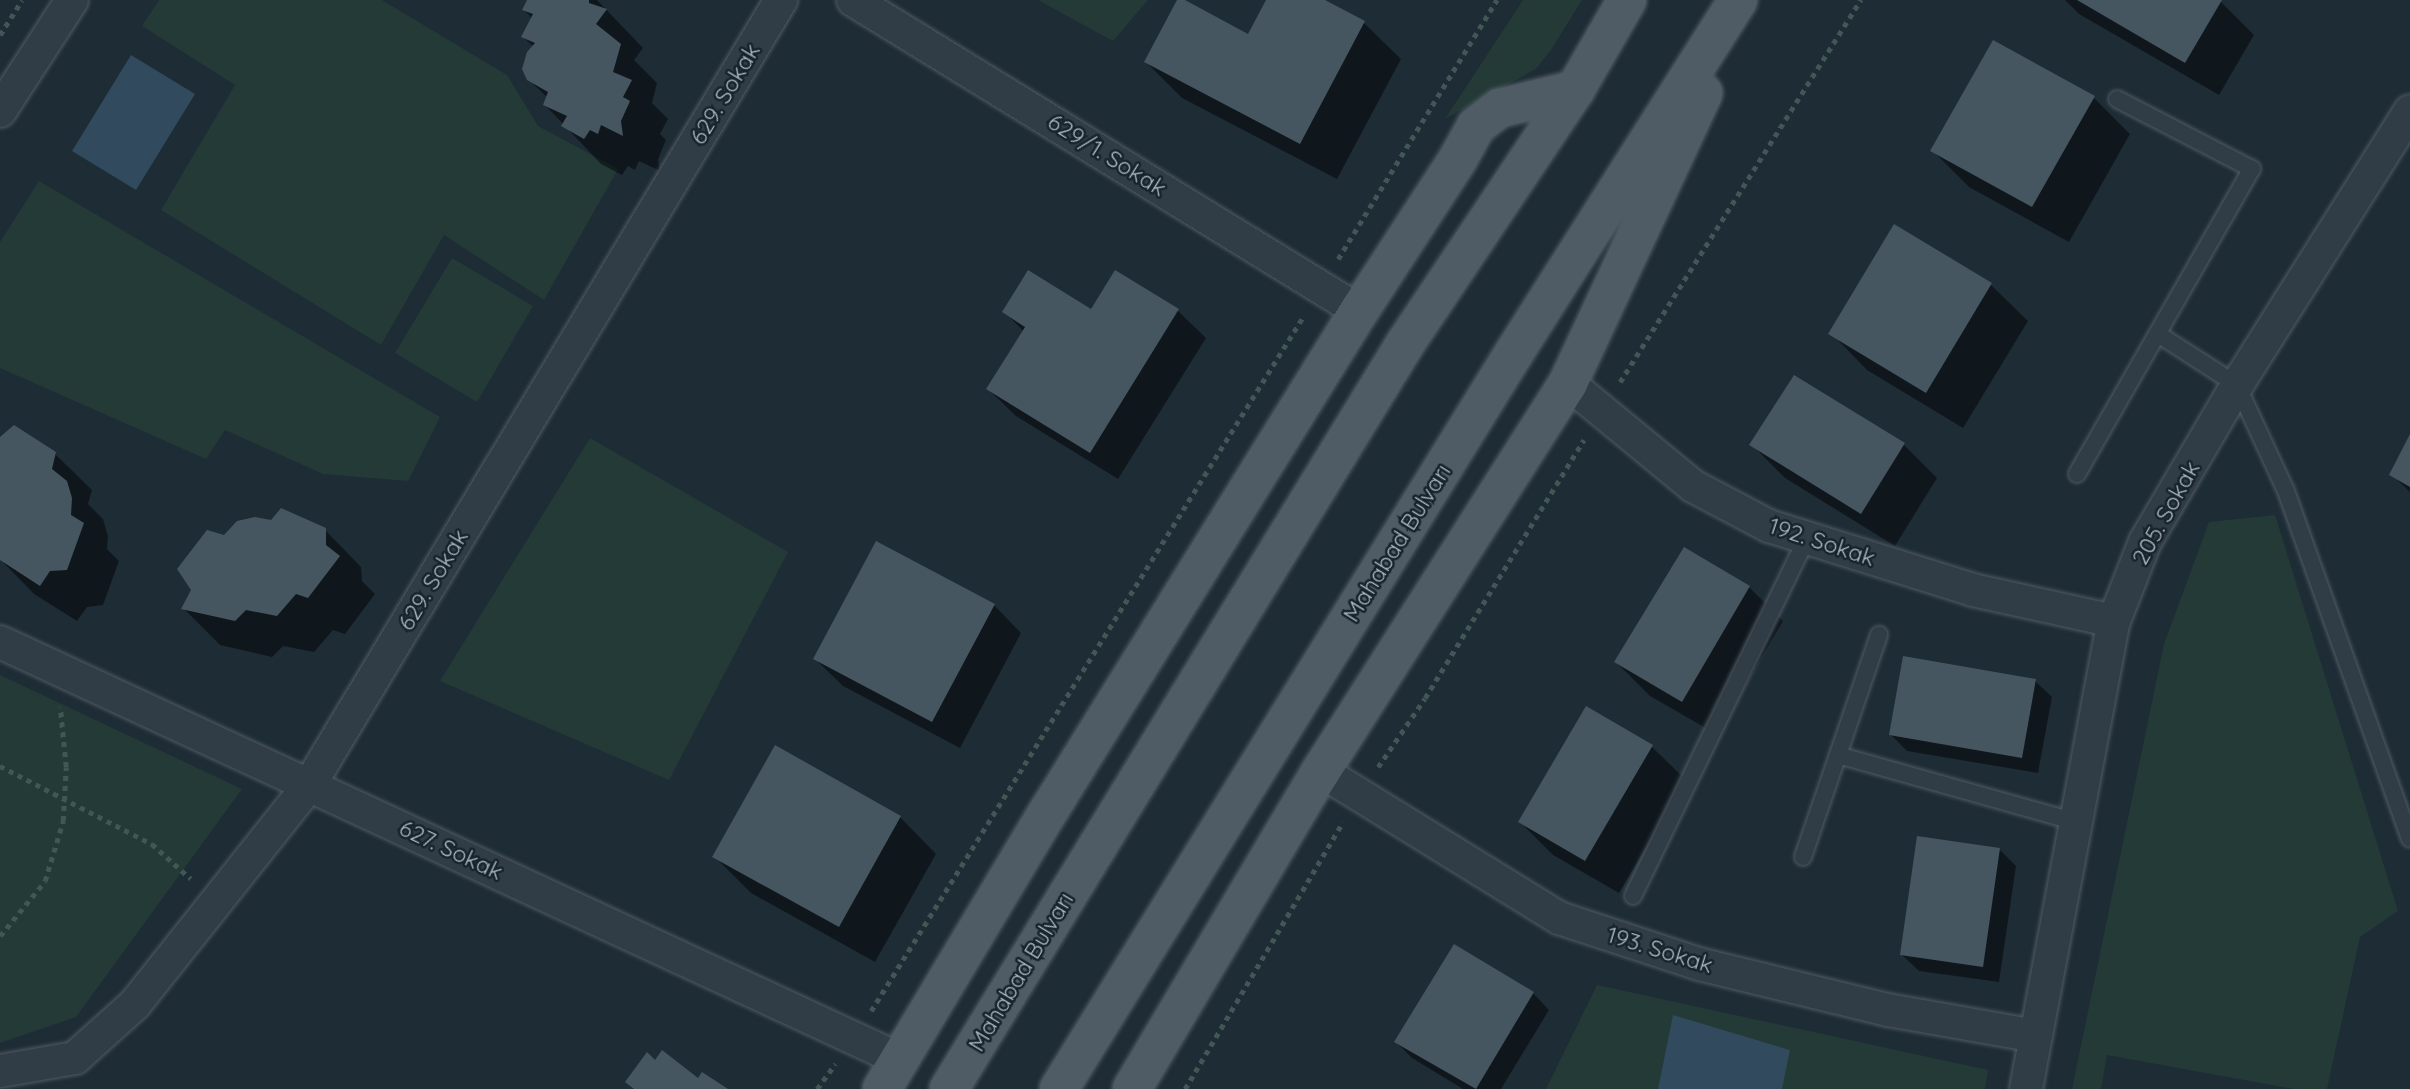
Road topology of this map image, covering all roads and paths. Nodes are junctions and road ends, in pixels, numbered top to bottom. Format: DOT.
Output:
graph roads {
  1 [pos="22,0"];
  2 [pos="72,0"];
  3 [pos="781,0"];
  4 [pos="853,0"];
  5 [pos="1497,0"];
  6 [pos="1628,0"];
  7 [pos="1738,0"];
  8 [pos="1746,0"];
  9 [pos="1860,0"];
  10 [pos="0,35"];
  11 [pos="1575,90"];
  12 [pos="2117,99"];
  13 [pos="0,111"];
  14 [pos="2410,111"];
  15 [pos="1320,289"];
  16 [pos="1359,311"];
  17 [pos="2158,334"];
  18 [pos="1568,383"];
  19 [pos="2237,385"];
  20 [pos="1602,411"];
  21 [pos="2077,474"];
  22 [pos="1807,538"];
  23 [pos="2114,621"];
  24 [pos="1880,635"];
  25 [pos="0,642"];
  26 [pos="57,668"];
  27 [pos="1838,755"];
  28 [pos="0,766"];
  29 [pos="1321,771"];
  30 [pos="310,784"];
  31 [pos="1359,795"];
  32 [pos="64,798"];
  33 [pos="2076,822"];
  34 [pos="2410,839"];
  35 [pos="1802,857"];
  36 [pos="1633,896"];
  37 [pos="216,903"];
  38 [pos="0,936"];
  39 [pos="2036,1036"];
  40 [pos="854,1037"];
  41 [pos="0,1071"];
  42 [pos="891,1075"];
  43 [pos="817,1089"];
  44 [pos="949,1089"];
  45 [pos="1059,1089"];
  46 [pos="1132,1089"];
  47 [pos="1185,1089"];
  48 [pos="2026,1089"];
  1 -- 10 [label="path"];
  2 -- 13 [label="street"];
  3 -- 30 [label="street, 629. Sokak"];
  4 -- 15 [label="street, 629/1. Sokak"];
  5 -- 15 [label="path"];
  6 -- 11 [label="main road, Mahabad Bulvarı"];
  7 -- 45 [label="main road, Mahabad Bulvarı"];
  8 -- 18 [label="main road"];
  9 -- 20 [label="path"];
  11 -- 16 [label="main road"];
  11 -- 44 [label="main road, Mahabad Bulvarı"];
  12 -- 17 [label="lane"];
  14 -- 19 [label="street, 205. Sokak"];
  15 -- 16 [label="street, 629/1. Sokak"];
  15 -- 40 [label="path"];
  16 -- 42 [label="main road"];
  17 -- 19 [label="lane"];
  17 -- 21 [label="lane"];
  18 -- 20 [label="street, 192. Sokak"];
  18 -- 29 [label="main road"];
  19 -- 23 [label="street, 205. Sokak"];
  19 -- 34 [label="lane"];
  20 -- 22 [label="street, 192. Sokak"];
  20 -- 31 [label="path"];
  22 -- 23 [label="street, 192. Sokak"];
  22 -- 36 [label="lane"];
  23 -- 33 [label="street, 205. Sokak"];
  24 -- 27 [label="lane"];
  25 -- 26 [label="street, 627. Sokak"];
  26 -- 30 [label="street, 627. Sokak"];
  26 -- 32 [label="path"];
  27 -- 33 [label="lane"];
  27 -- 35 [label="lane"];
  28 -- 32 [label="path"];
  29 -- 31 [label="street, 193. Sokak"];
  29 -- 46 [label="main road"];
  30 -- 37 [label="street, 629. Sokak"];
  30 -- 40 [label="street, 627. Sokak"];
  31 -- 39 [label="street, 193. Sokak"];
  31 -- 47 [label="path"];
  32 -- 37 [label="path"];
  32 -- 38 [label="path"];
  33 -- 39 [label="street, 205. Sokak"];
  37 -- 41 [label="street, 629. Sokak"];
  39 -- 48 [label="street, 205. Sokak"];
  40 -- 42 [label="street, 627. Sokak"];
  40 -- 43 [label="path"];
}
